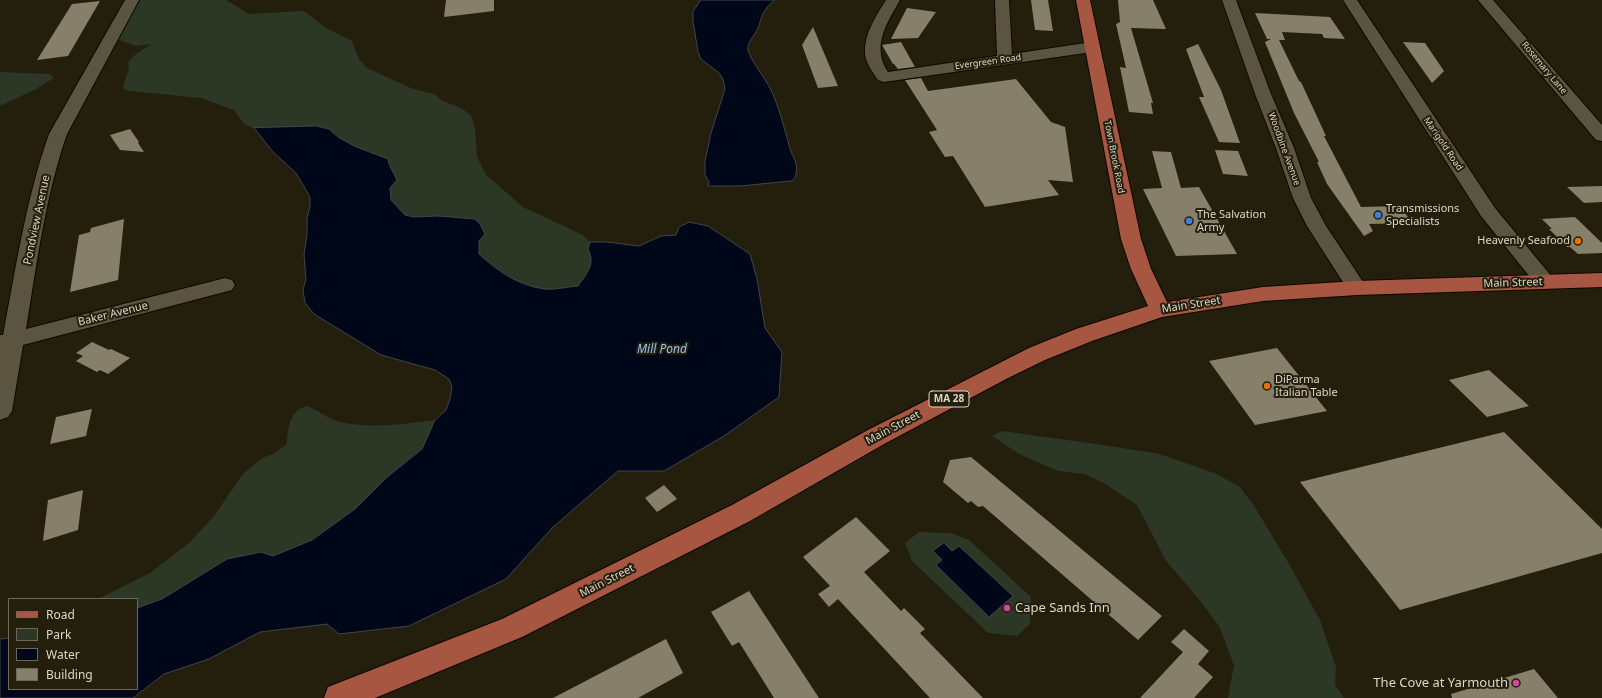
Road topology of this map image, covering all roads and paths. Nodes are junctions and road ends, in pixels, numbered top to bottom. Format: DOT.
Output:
graph roads {
  1 [pos="132,0"];
  2 [pos="893,0"];
  3 [pos="1002,0"];
  4 [pos="1083,0"];
  5 [pos="1229,0"];
  6 [pos="1350,0"];
  7 [pos="1485,0"];
  8 [pos="1092,47"];
  9 [pos="1005,59"];
  10 [pos="1602,136"];
  11 [pos="1602,280"];
  12 [pos="1545,282"];
  13 [pos="225,285"];
  14 [pos="1358,288"];
  15 [pos="1160,310"];
  16 [pos="7,342"];
  17 [pos="0,411"];
  18 [pos="343,697"];
  1 -- 16 [label="street, Pondview Avenue"];
  2 -- 9 [label="street, Evergreen Road"];
  3 -- 9 [label="street"];
  4 -- 8 [label="main road, Town Brook Road"];
  5 -- 14 [label="street, Woodbine Avenue"];
  6 -- 12 [label="street, Marigold Road"];
  7 -- 10 [label="street, Rosemary Lane"];
  8 -- 9 [label="street, Evergreen Road"];
  8 -- 15 [label="main road, Town Brook Road"];
  11 -- 12 [label="main road, Main Street / MA 28"];
  12 -- 14 [label="main road, Main Street / MA 28"];
  13 -- 16 [label="street, Baker Avenue"];
  14 -- 15 [label="main road, Main Street / MA 28"];
  15 -- 18 [label="main road, Main Street / MA 28"];
  16 -- 17 [label="street, Pondview Avenue"];
}
